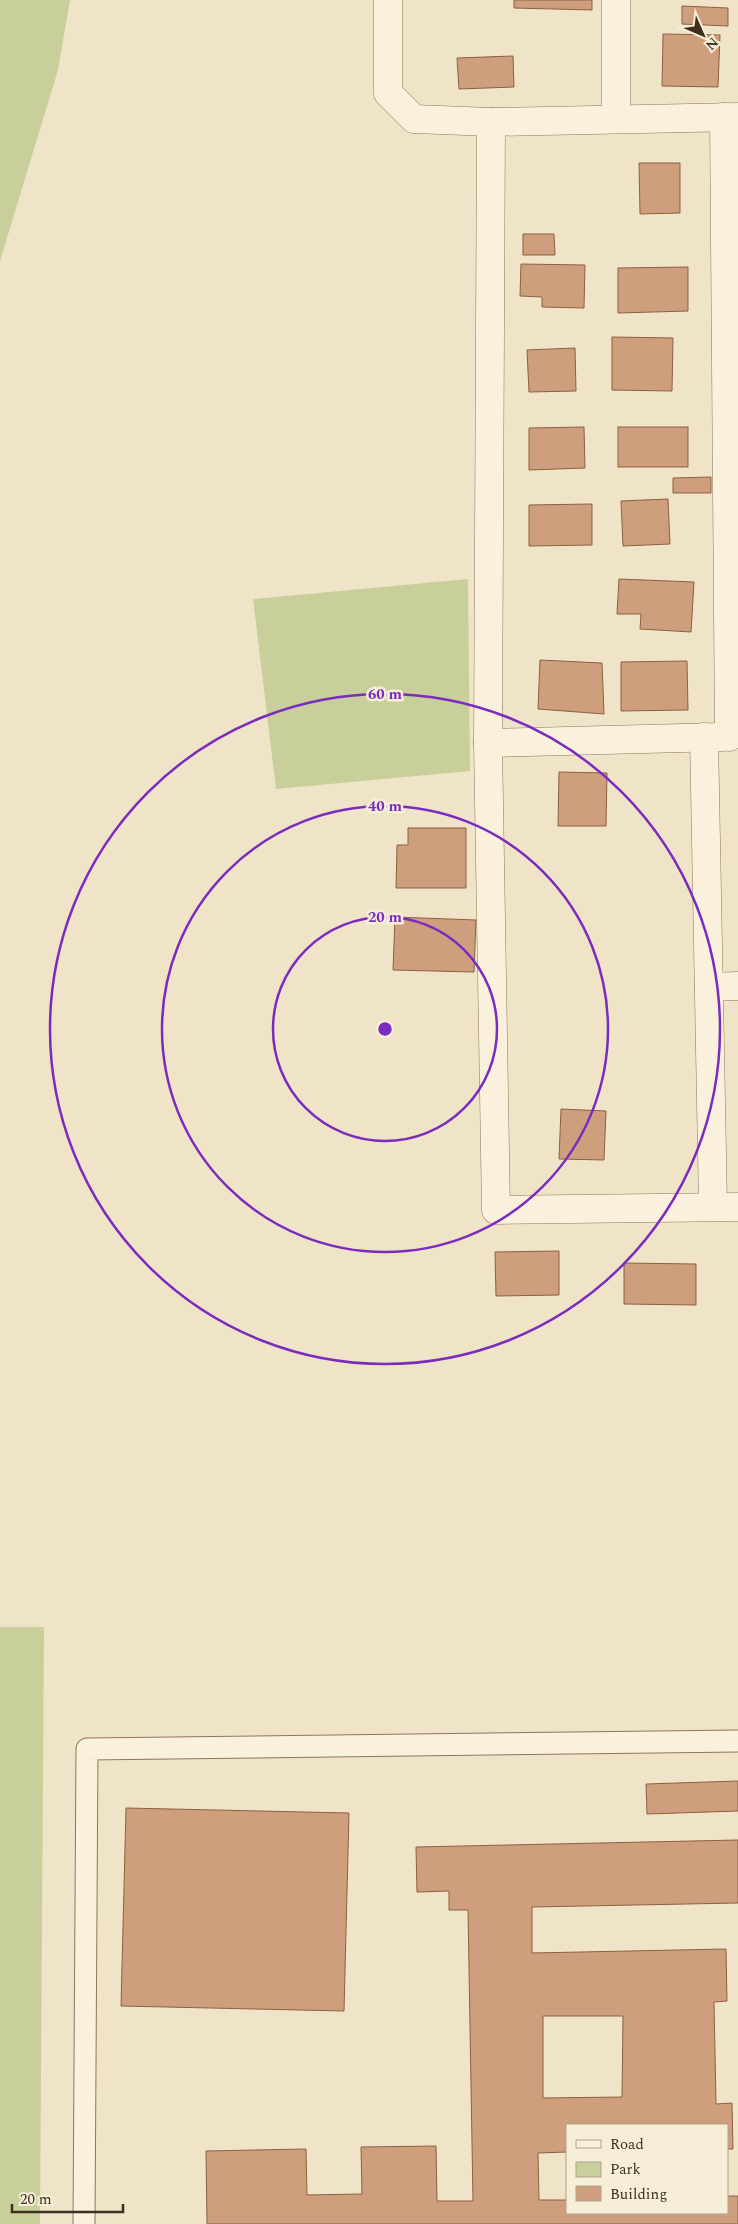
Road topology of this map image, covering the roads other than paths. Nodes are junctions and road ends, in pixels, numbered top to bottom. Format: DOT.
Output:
graph roads {
  1 [pos="388,0"];
  2 [pos="616,0"];
  3 [pos="731,117"];
  4 [pos="616,118"];
  5 [pos="491,122"];
  6 [pos="724,737"];
  7 [pos="488,743"];
  8 [pos="738,986"];
  9 [pos="709,987"];
  10 [pos="726,1206"];
  11 [pos="738,1741"];
  12 [pos="84,2224"];
  1 -- 5 [label="street"];
  2 -- 4 [label="street"];
  3 -- 4 [label="street"];
  3 -- 6 [label="street"];
  4 -- 5 [label="street"];
  5 -- 7 [label="street"];
  6 -- 7 [label="street"];
  6 -- 9 [label="street"];
  7 -- 10 [label="street"];
  8 -- 9 [label="street"];
  9 -- 10 [label="street"];
  11 -- 12 [label="lane"];
}
